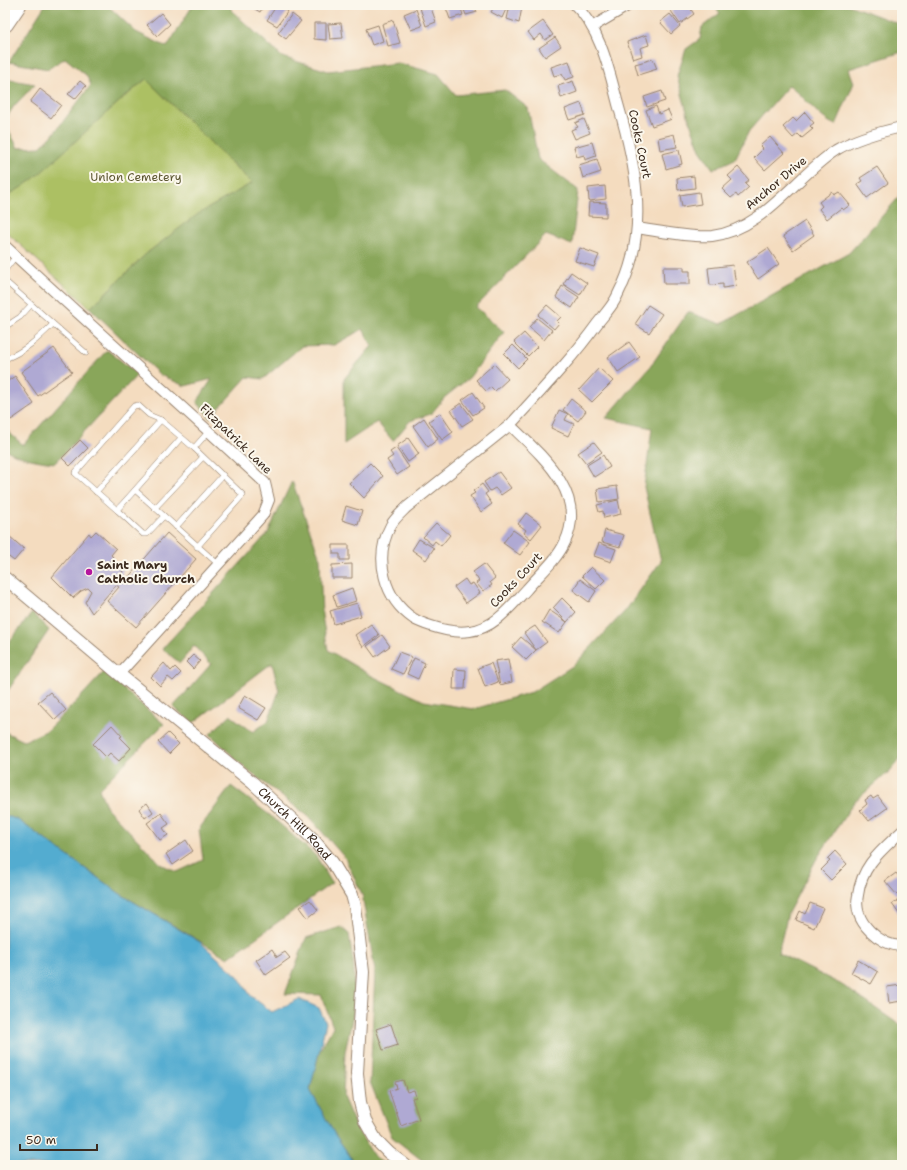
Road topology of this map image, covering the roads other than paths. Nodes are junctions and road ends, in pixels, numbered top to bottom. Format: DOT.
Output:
graph roads {
  1 [pos="18,5"];
  2 [pos="575,5"];
  3 [pos="628,5"];
  4 [pos="5,24"];
  5 [pos="592,27"];
  6 [pos="902,127"];
  7 [pos="637,228"];
  8 [pos="5,246"];
  9 [pos="16,256"];
  10 [pos="5,270"];
  11 [pos="5,281"];
  12 [pos="31,305"];
  13 [pos="52,324"];
  14 [pos="5,327"];
  15 [pos="86,354"];
  16 [pos="5,359"];
  17 [pos="161,420"];
  18 [pos="510,425"];
  19 [pos="209,431"];
  20 [pos="181,438"];
  21 [pos="194,448"];
  22 [pos="203,457"];
  23 [pos="223,475"];
  24 [pos="135,490"];
  25 [pos="96,492"];
  26 [pos="155,508"];
  27 [pos="117,510"];
  28 [pos="164,516"];
  29 [pos="176,527"];
  30 [pos="197,546"];
  31 [pos="218,564"];
  32 [pos="5,578"];
  33 [pos="119,674"];
  34 [pos="902,831"];
  35 [pos="902,946"];
  36 [pos="405,1165"];
  1 -- 4 [label="main road"];
  2 -- 5 [label="street, Cooks Court"];
  3 -- 5 [label="street"];
  5 -- 7 [label="street, Cooks Court"];
  6 -- 7 [label="street, Anchor Drive"];
  7 -- 18 [label="street, Cooks Court"];
  8 -- 9 [label="street, Fitzpatrick Lane"];
  9 -- 10 [label="lane"];
  9 -- 19 [label="street, Fitzpatrick Lane"];
  11 -- 12 [label="lane"];
  12 -- 13 [label="lane"];
  12 -- 14 [label="lane"];
  13 -- 15 [label="lane"];
  13 -- 16 [label="lane"];
  17 -- 20 [label="lane"];
  17 -- 25 [label="lane"];
  17 -- 25 [label="lane"];
  18 -- 18 [label="street, Cooks Court"];
  19 -- 21 [label="lane"];
  19 -- 31 [label="street, Fitzpatrick Lane"];
  20 -- 21 [label="lane"];
  20 -- 24 [label="lane"];
  21 -- 22 [label="lane"];
  22 -- 23 [label="lane"];
  22 -- 26 [label="lane"];
  23 -- 29 [label="lane"];
  23 -- 30 [label="lane"];
  24 -- 26 [label="lane"];
  24 -- 27 [label="lane"];
  25 -- 27 [label="lane"];
  26 -- 28 [label="lane"];
  27 -- 28 [label="lane"];
  28 -- 29 [label="lane"];
  29 -- 30 [label="lane"];
  30 -- 31 [label="lane"];
  31 -- 33 [label="street, Fitzpatrick Lane"];
  32 -- 33 [label="street, Church Hill Road"];
  33 -- 36 [label="street, Church Hill Road"];
  34 -- 35 [label="street"];
}
